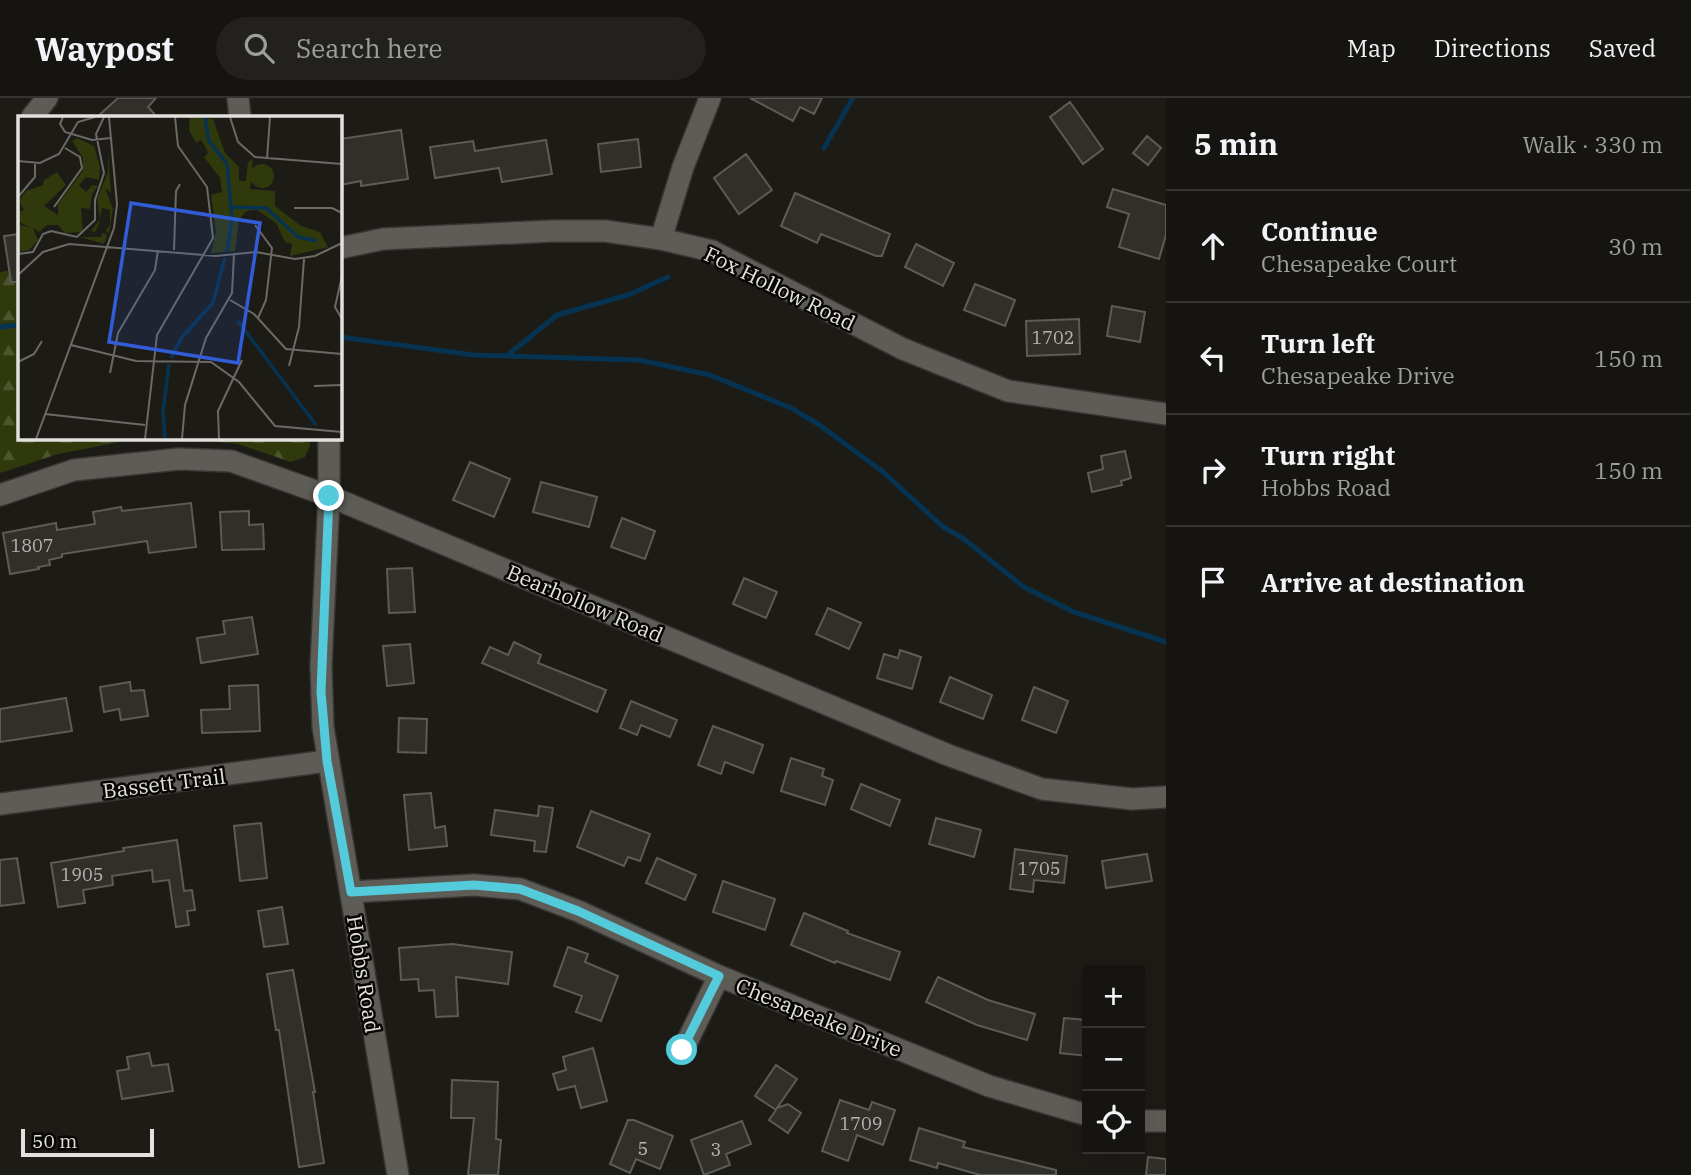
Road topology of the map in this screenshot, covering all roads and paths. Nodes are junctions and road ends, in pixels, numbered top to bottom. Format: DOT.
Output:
graph roads {
  1 [pos="47,98"];
  2 [pos="238,98"];
  3 [pos="710,98"];
  4 [pos="33,116"];
  5 [pos="240,116"];
  6 [pos="661,239"];
  7 [pos="341,248"];
  8 [pos="1166,414"];
  9 [pos="329,439"];
  10 [pos="0,495"];
  11 [pos="329,496"];
  12 [pos="327,761"];
  13 [pos="1166,797"];
  14 [pos="0,804"];
  15 [pos="351,892"];
  16 [pos="719,976"];
  17 [pos="682,1050"];
  18 [pos="1082,1114"];
  19 [pos="1145,1121"];
  20 [pos="1166,1121"];
  21 [pos="398,1175"];
  1 -- 4 [label="street"];
  2 -- 5 [label="street"];
  3 -- 6 [label="street"];
  6 -- 7 [label="street, Fox Hollow Road"];
  6 -- 8 [label="street, Fox Hollow Road"];
  9 -- 11 [label="street, Hobbs Road"];
  10 -- 11 [label="street, Bearhollow Road"];
  11 -- 12 [label="street, Hobbs Road"];
  11 -- 13 [label="street, Bearhollow Road"];
  12 -- 14 [label="street, Bassett Trail"];
  12 -- 15 [label="street, Hobbs Road"];
  15 -- 16 [label="street, Chesapeake Drive"];
  15 -- 21 [label="street, Hobbs Road"];
  16 -- 17 [label="street"];
  16 -- 18 [label="street, Chesapeake Drive"];
  19 -- 20 [label="street"];
}
